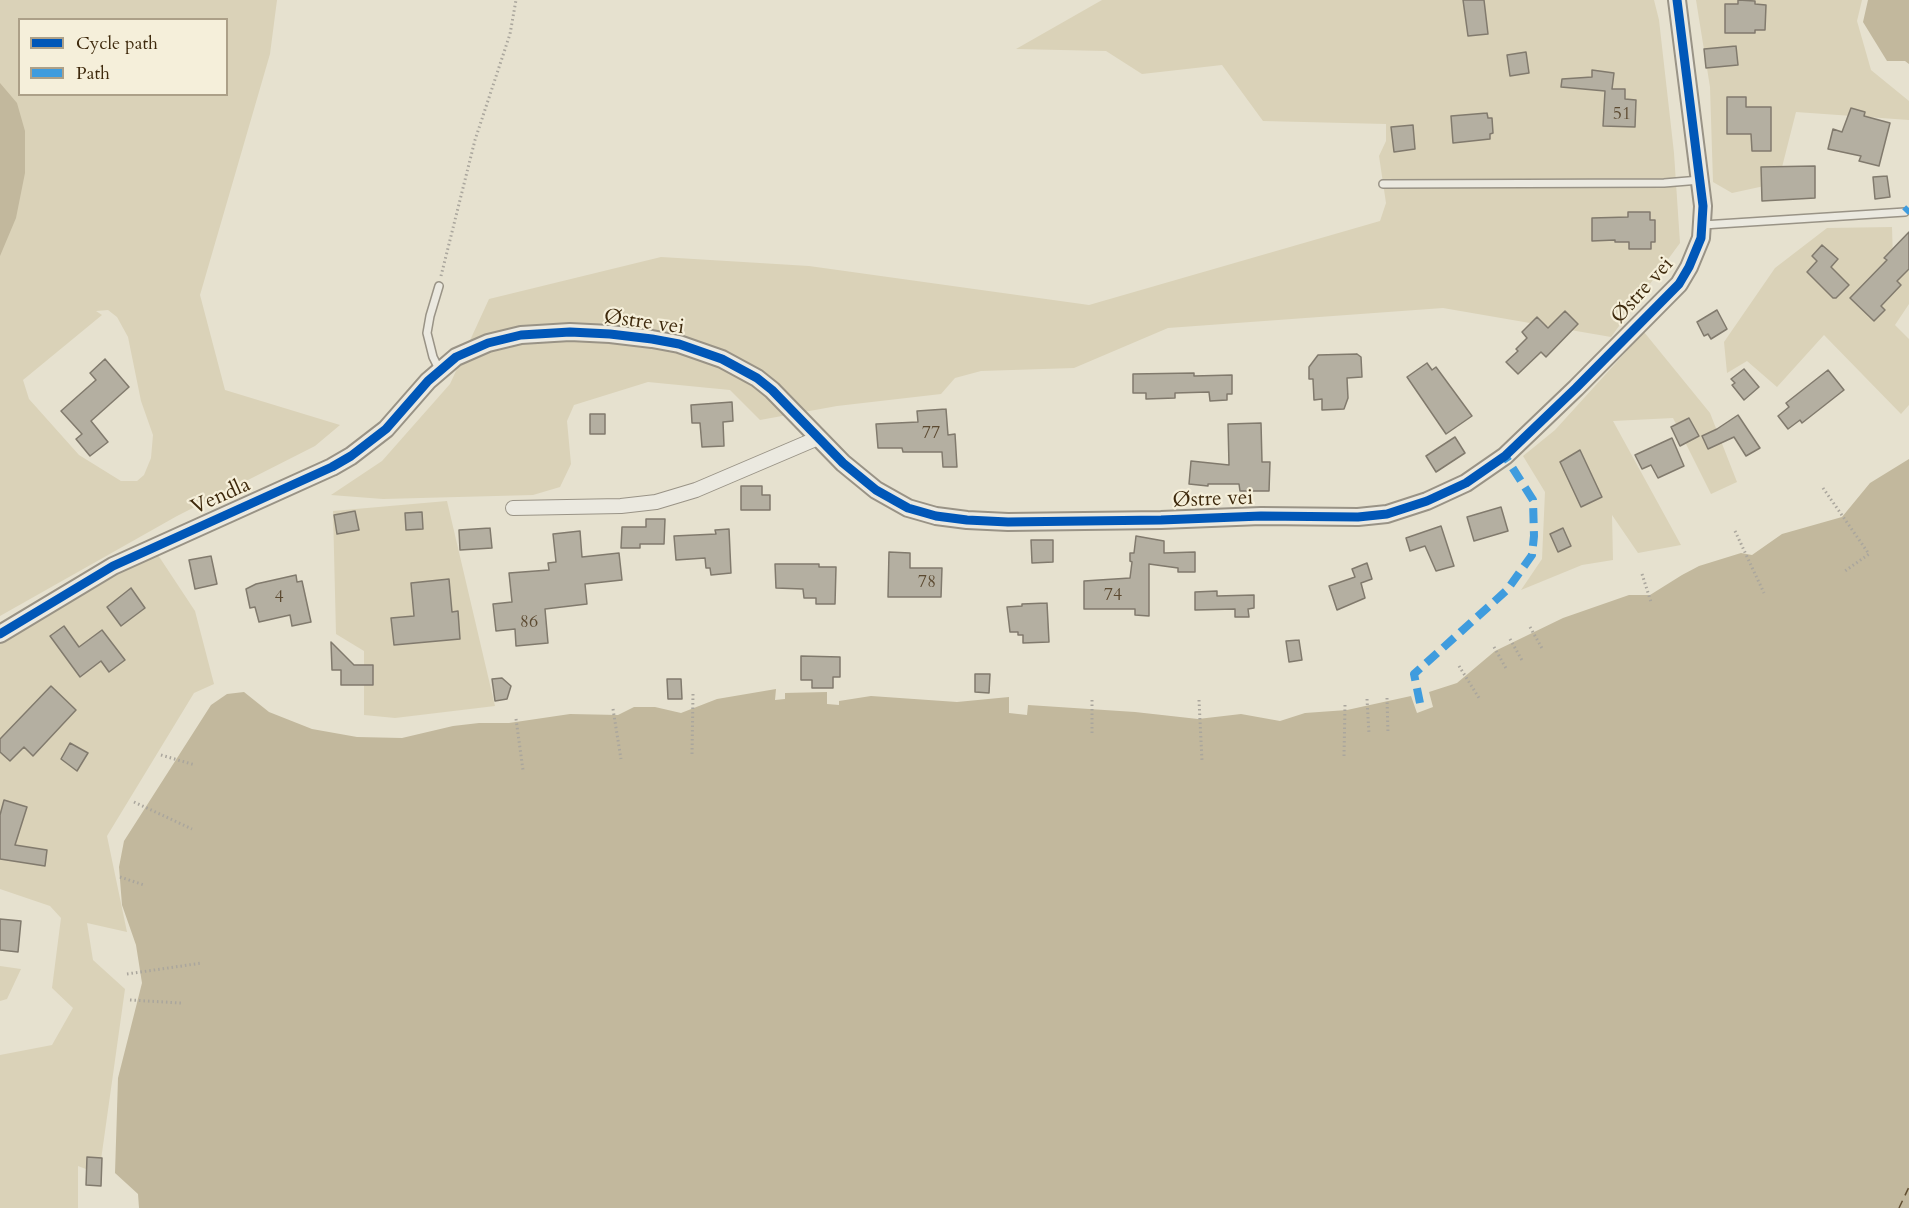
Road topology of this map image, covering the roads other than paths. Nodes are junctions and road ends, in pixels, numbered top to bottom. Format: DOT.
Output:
graph roads {
  1 [pos="1677,0"];
  2 [pos="1700,180"];
  3 [pos="1383,184"];
  4 [pos="1905,212"];
  5 [pos="1703,225"];
  6 [pos="439,285"];
  7 [pos="440,370"];
  8 [pos="818,438"];
  9 [pos="513,508"];
  10 [pos="0,634"];
  1 -- 2 [label="street, Østre vei"];
  2 -- 3 [label="lane"];
  2 -- 5 [label="street, Østre vei"];
  4 -- 5 [label="lane"];
  5 -- 8 [label="street, Østre vei"];
  6 -- 7 [label="lane"];
  7 -- 8 [label="street, Østre vei"];
  7 -- 10 [label="street, Vendla"];
  8 -- 9 [label="street"];
}
